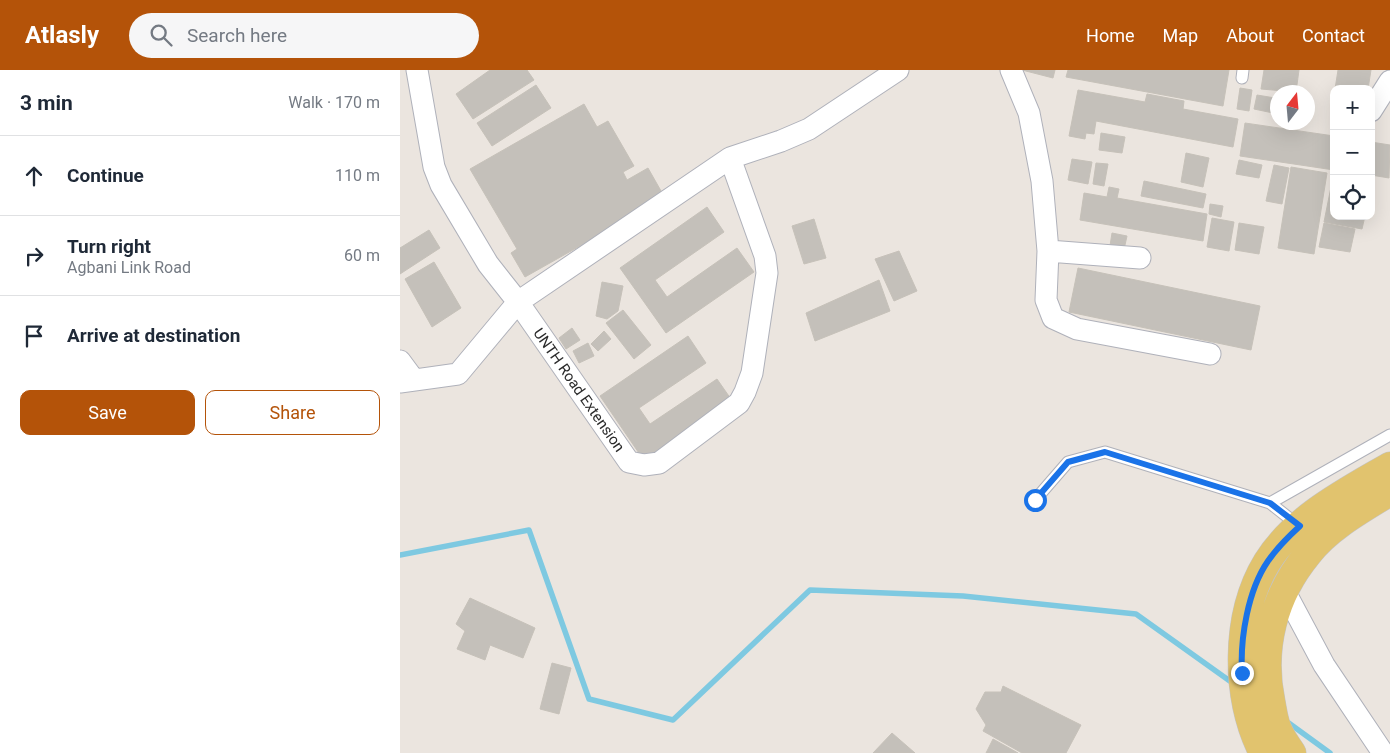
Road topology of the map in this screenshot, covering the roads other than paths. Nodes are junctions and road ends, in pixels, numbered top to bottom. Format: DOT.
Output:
graph roads {
  1 [pos="417,70"];
  2 [pos="898,70"];
  3 [pos="1011,70"];
  4 [pos="1390,81"];
  5 [pos="1375,105"];
  6 [pos="730,158"];
  7 [pos="1048,251"];
  8 [pos="1140,258"];
  9 [pos="518,302"];
  10 [pos="1210,354"];
  11 [pos="400,361"];
  12 [pos="407,381"];
  13 [pos="1390,435"];
  14 [pos="1390,466"];
  15 [pos="1390,492"];
  16 [pos="1035,500"];
  17 [pos="1270,503"];
  18 [pos="1300,526"];
  19 [pos="1284,590"];
  20 [pos="1258,698"];
  21 [pos="1383,746"];
  22 [pos="1263,753"];
  23 [pos="1292,753"];
  1 -- 9 [label="street, UNTH Road Extension"];
  2 -- 6 [label="street"];
  3 -- 7 [label="street"];
  4 -- 5 [label="street"];
  6 -- 9 [label="street"];
  6 -- 9 [label="street, UNTH Road Extension"];
  7 -- 8 [label="street"];
  7 -- 10 [label="street"];
  9 -- 12 [label="street"];
  11 -- 12 [label="street"];
  13 -- 17 [label="lane"];
  14 -- 18 [label="main road"];
  15 -- 19 [label="main road"];
  16 -- 17 [label="lane"];
  17 -- 18 [label="lane"];
  18 -- 20 [label="main road"];
  19 -- 20 [label="main road"];
  19 -- 21 [label="street"];
  20 -- 22 [label="main road"];
  20 -- 23 [label="main road"];
}
